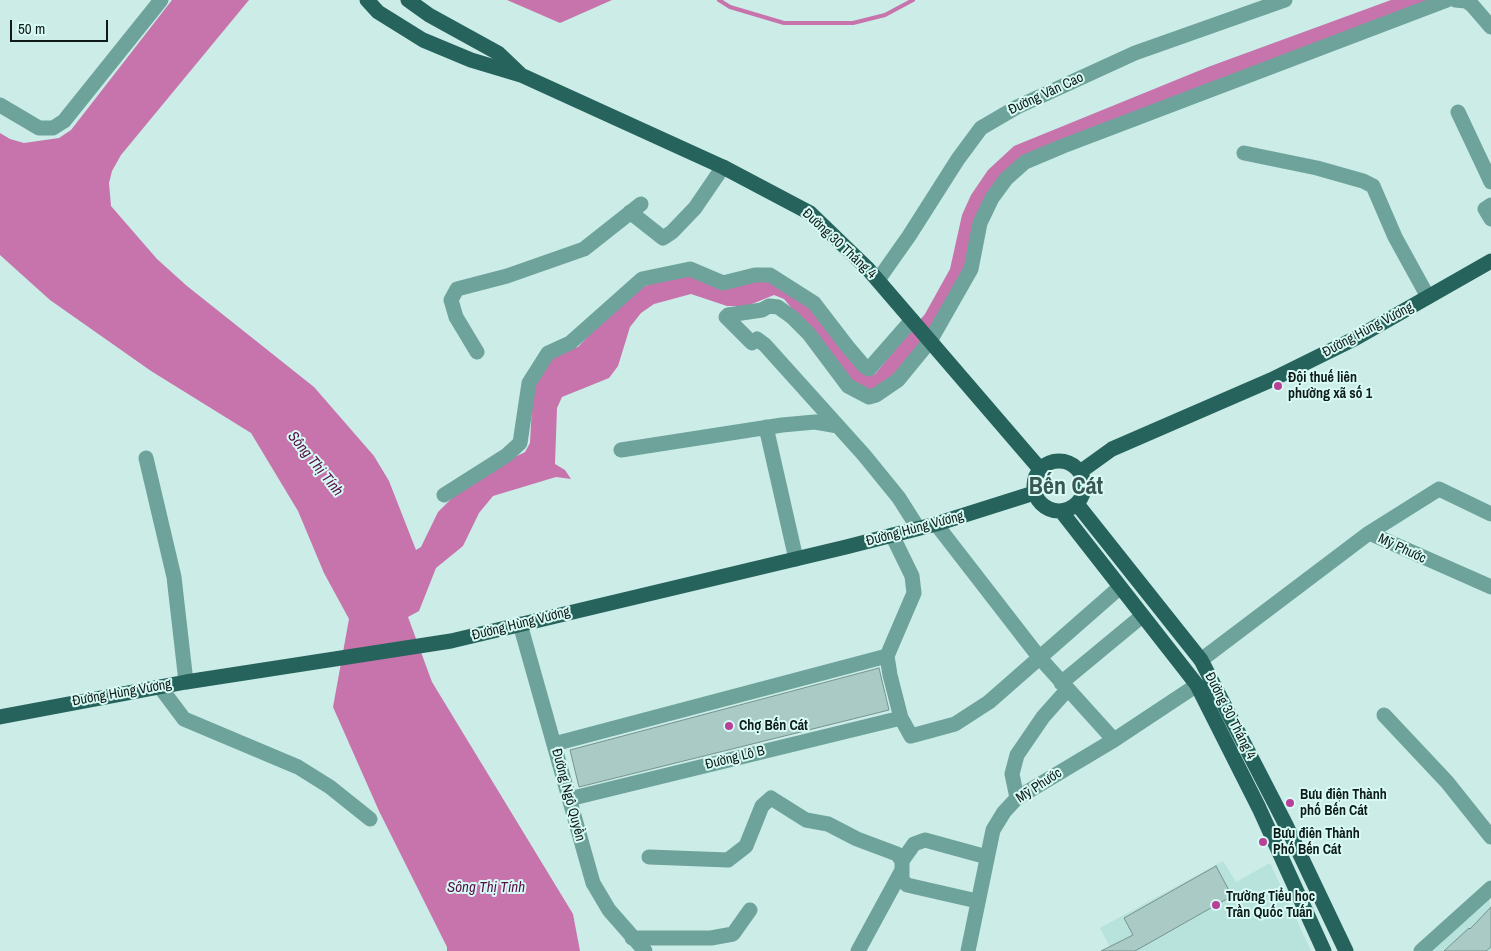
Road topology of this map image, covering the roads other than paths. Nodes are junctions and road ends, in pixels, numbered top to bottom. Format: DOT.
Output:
graph roads {
  1 [pos="161,0"];
  2 [pos="367,0"];
  3 [pos="408,0"];
  4 [pos="1285,0"];
  5 [pos="1447,0"];
  6 [pos="1455,0"];
  7 [pos="1491,27"];
  8 [pos="521,75"];
  9 [pos="0,105"];
  10 [pos="1458,112"];
  11 [pos="1244,153"];
  12 [pos="723,167"];
  13 [pos="1491,182"];
  14 [pos="1491,205"];
  15 [pos="1491,219"];
  16 [pos="1491,261"];
  17 [pos="878,280"];
  18 [pos="1428,297"];
  19 [pos="913,321"];
  20 [pos="929,340"];
  21 [pos="477,352"];
  22 [pos="838,426"];
  23 [pos="766,427"];
  24 [pos="621,450"];
  25 [pos="146,458"];
  26 [pos="1040,469"];
  27 [pos="1080,472"];
  28 [pos="1034,493"];
  29 [pos="444,495"];
  30 [pos="1077,504"];
  31 [pos="1061,511"];
  32 [pos="1491,514"];
  33 [pos="936,524"];
  34 [pos="918,528"];
  35 [pos="1100,533"];
  36 [pos="1369,534"];
  37 [pos="892,535"];
  38 [pos="1086,542"];
  39 [pos="796,559"];
  40 [pos="1491,587"];
  41 [pos="1119,588"];
  42 [pos="1142,616"];
  43 [pos="520,624"];
  44 [pos="887,656"];
  45 [pos="1039,657"];
  46 [pos="1202,660"];
  47 [pos="186,682"];
  48 [pos="1197,684"];
  49 [pos="1064,686"];
  50 [pos="160,687"];
  51 [pos="1384,715"];
  52 [pos="0,716"];
  53 [pos="900,718"];
  54 [pos="1114,740"];
  55 [pos="554,744"];
  56 [pos="569,798"];
  57 [pos="1017,798"];
  58 [pos="1274,802"];
  59 [pos="1259,808"];
  60 [pos="370,819"];
  61 [pos="1491,837"];
  62 [pos="648,857"];
  63 [pos="987,857"];
  64 [pos="902,866"];
  65 [pos="1491,888"];
  66 [pos="977,901"];
  67 [pos="750,910"];
  68 [pos="632,938"];
  69 [pos="645,951"];
  70 [pos="858,951"];
  71 [pos="968,951"];
  72 [pos="1324,951"];
  73 [pos="1346,951"];
  74 [pos="1421,951"];
  1 -- 9 [label="street"];
  2 -- 8 [label="main road, Đường 30 Tháng 4"];
  3 -- 8 [label="main road, Đường 30 Tháng 4"];
  4 -- 17 [label="street, Đường Văn Cao"];
  5 -- 20 [label="street"];
  6 -- 7 [label="street"];
  8 -- 12 [label="main road, Đường 30 Tháng 4"];
  10 -- 13 [label="street"];
  11 -- 18 [label="street"];
  12 -- 17 [label="main road, Đường 30 Tháng 4"];
  12 -- 21 [label="street"];
  14 -- 15 [label="street"];
  16 -- 18 [label="main road, Đường Hùng Vương"];
  17 -- 19 [label="main road, Đường 30 Tháng 4"];
  18 -- 27 [label="main road, Đường Hùng Vương"];
  19 -- 20 [label="main road, Đường 30 Tháng 4"];
  19 -- 29 [label="street"];
  20 -- 22 [label="street"];
  20 -- 26 [label="main road, Đường 30 Tháng 4"];
  22 -- 23 [label="street"];
  22 -- 34 [label="street"];
  23 -- 24 [label="street"];
  23 -- 39 [label="street"];
  25 -- 47 [label="street"];
  26 -- 27 [label="main road"];
  26 -- 28 [label="main road"];
  27 -- 30 [label="main road"];
  28 -- 31 [label="main road"];
  28 -- 33 [label="main road, Đường Hùng Vương"];
  30 -- 31 [label="main road"];
  30 -- 35 [label="main road, Đường 30 Tháng 4"];
  31 -- 38 [label="main road, Đường 30 Tháng 4"];
  32 -- 36 [label="street"];
  33 -- 34 [label="main road, Đường Hùng Vương"];
  33 -- 45 [label="street"];
  34 -- 37 [label="main road, Đường Hùng Vương"];
  35 -- 38 [label="main road"];
  35 -- 46 [label="main road, Đường 30 Tháng 4"];
  36 -- 40 [label="street, Mỹ Phước"];
  36 -- 46 [label="street, Mỹ Phước"];
  37 -- 39 [label="main road, Đường Hùng Vương"];
  37 -- 44 [label="street"];
  38 -- 41 [label="main road, Đường 30 Tháng 4"];
  39 -- 43 [label="main road, Đường Hùng Vương"];
  41 -- 42 [label="main road, Đường 30 Tháng 4"];
  41 -- 45 [label="street"];
  42 -- 48 [label="main road, Đường 30 Tháng 4"];
  42 -- 49 [label="street"];
  43 -- 47 [label="main road, Đường Hùng Vương"];
  43 -- 55 [label="street, Đường Ngô Quyền"];
  44 -- 53 [label="street"];
  44 -- 55 [label="street"];
  45 -- 49 [label="street"];
  45 -- 53 [label="street"];
  46 -- 48 [label="main road"];
  46 -- 58 [label="main road, Đường 30 Tháng 4"];
  47 -- 50 [label="main road, Đường Hùng Vương"];
  48 -- 54 [label="street, Mỹ Phước"];
  48 -- 59 [label="main road, Đường 30 Tháng 4"];
  49 -- 54 [label="street"];
  49 -- 57 [label="street"];
  50 -- 52 [label="main road, Đường Hùng Vương"];
  50 -- 60 [label="street"];
  51 -- 61 [label="street"];
  53 -- 56 [label="street, Đường Lô B"];
  54 -- 57 [label="street, Mỹ Phước"];
  55 -- 56 [label="street, Đường Ngô Quyền"];
  56 -- 68 [label="street, Đường Ngô Quyền"];
  57 -- 63 [label="street, Mỹ Phước"];
  58 -- 59 [label="main road"];
  58 -- 73 [label="main road, Đường 30 Tháng 4"];
  59 -- 72 [label="main road, Đường 30 Tháng 4"];
  62 -- 64 [label="street"];
  63 -- 64 [label="street"];
  63 -- 66 [label="street, Mỹ Phước"];
  64 -- 66 [label="street"];
  64 -- 70 [label="street"];
  65 -- 74 [label="street"];
  66 -- 71 [label="street, Mỹ Phước"];
  67 -- 68 [label="street"];
  68 -- 69 [label="street, Đường Ngô Quyền"];
}
